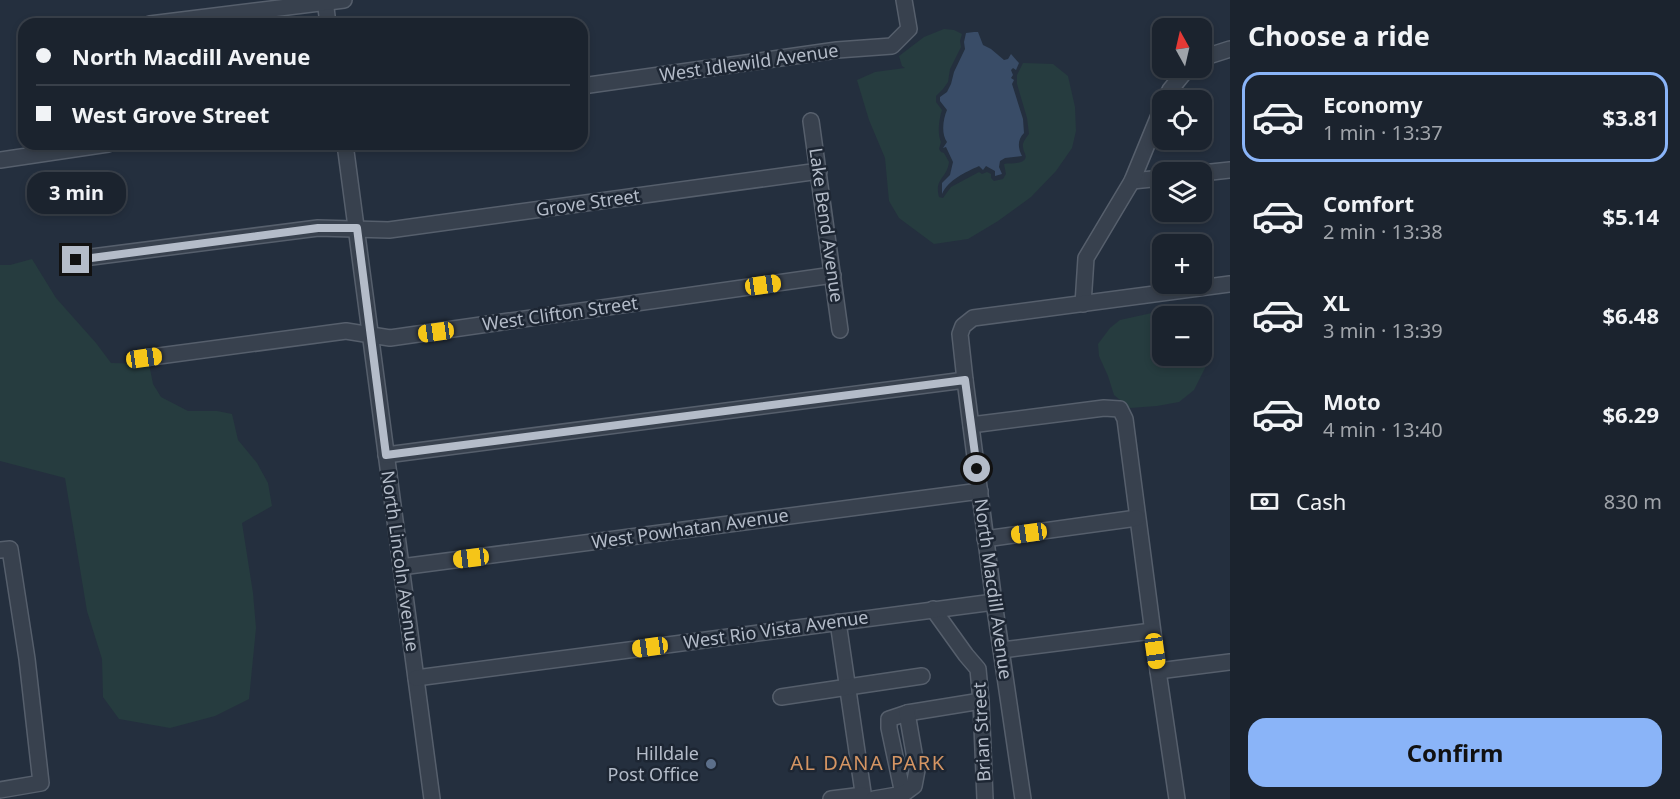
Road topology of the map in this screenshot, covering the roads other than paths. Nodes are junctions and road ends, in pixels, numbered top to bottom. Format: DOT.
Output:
graph roads {
  1 [pos="344,0"];
  2 [pos="904,0"];
  3 [pos="325,1"];
  4 [pos="196,18"];
  5 [pos="327,18"];
  6 [pos="1230,49"];
  7 [pos="1212,55"];
  8 [pos="588,85"];
  9 [pos="811,121"];
  10 [pos="1152,133"];
  11 [pos="31,150"];
  12 [pos="346,150"];
  13 [pos="0,160"];
  14 [pos="1230,170"];
  15 [pos="819,171"];
  16 [pos="1212,172"];
  17 [pos="1152,179"];
  18 [pos="1132,182"];
  19 [pos="357,228"];
  20 [pos="76,260"];
  21 [pos="833,275"];
  22 [pos="1230,284"];
  23 [pos="1083,303"];
  24 [pos="840,330"];
  25 [pos="371,336"];
  26 [pos="144,358"];
  27 [pos="965,380"];
  28 [pos="971,425"];
  29 [pos="386,455"];
  30 [pos="980,491"];
  31 [pos="1137,518"];
  32 [pos="986,539"];
  33 [pos="0,550"];
  34 [pos="401,567"];
  35 [pos="994,602"];
  36 [pos="933,609"];
  37 [pos="838,622"];
  38 [pos="1152,631"];
  39 [pos="1002,650"];
  40 [pos="1230,662"];
  41 [pos="1158,671"];
  42 [pos="922,676"];
  43 [pos="416,678"];
  44 [pos="847,687"];
  45 [pos="781,697"];
  46 [pos="981,701"];
  47 [pos="907,713"];
  48 [pos="0,790"];
  49 [pos="908,790"];
  50 [pos="867,798"];
  51 [pos="432,799"];
  52 [pos="831,799"];
  53 [pos="985,799"];
  54 [pos="1023,799"];
  55 [pos="1177,799"];
  1 -- 3 [label="street"];
  2 -- 8 [label="street, West Idlewild Avenue"];
  3 -- 4 [label="street"];
  3 -- 5 [label="street"];
  6 -- 7 [label="street"];
  9 -- 15 [label="street, Lake Bend Avenue"];
  10 -- 18 [label="street"];
  11 -- 13 [label="street"];
  12 -- 19 [label="street, North Lincoln Avenue"];
  14 -- 16 [label="street"];
  15 -- 19 [label="street, Grove Street"];
  15 -- 21 [label="street, Lake Bend Avenue"];
  17 -- 18 [label="street"];
  18 -- 23 [label="street"];
  19 -- 20 [label="street, Grove Street"];
  19 -- 25 [label="street, North Lincoln Avenue"];
  21 -- 24 [label="street, Lake Bend Avenue"];
  21 -- 25 [label="street, West Clifton Street"];
  22 -- 23 [label="street, North Macdill Avenue"];
  23 -- 27 [label="street, North Macdill Avenue"];
  25 -- 26 [label="street, West Clifton Street"];
  25 -- 29 [label="street, North Lincoln Avenue"];
  27 -- 28 [label="street, North Macdill Avenue"];
  27 -- 29 [label="street"];
  28 -- 30 [label="street, North Macdill Avenue"];
  28 -- 31 [label="street"];
  29 -- 34 [label="street, North Lincoln Avenue"];
  30 -- 32 [label="street, North Macdill Avenue"];
  30 -- 34 [label="street, West Powhatan Avenue"];
  31 -- 32 [label="street"];
  31 -- 38 [label="street"];
  32 -- 35 [label="street, North Macdill Avenue"];
  33 -- 48 [label="street"];
  34 -- 43 [label="street, North Lincoln Avenue"];
  35 -- 36 [label="street, West Rio Vista Avenue"];
  35 -- 39 [label="street, North Macdill Avenue"];
  36 -- 37 [label="street, West Rio Vista Avenue"];
  36 -- 46 [label="street, Brian Street"];
  37 -- 43 [label="street, West Rio Vista Avenue"];
  37 -- 44 [label="street"];
  38 -- 39 [label="street"];
  38 -- 41 [label="street"];
  39 -- 54 [label="street, North Macdill Avenue"];
  40 -- 41 [label="street"];
  41 -- 55 [label="street"];
  42 -- 44 [label="street"];
  43 -- 51 [label="street, North Lincoln Avenue"];
  44 -- 45 [label="street"];
  44 -- 50 [label="street"];
  46 -- 47 [label="street"];
  46 -- 53 [label="street, Brian Street"];
  47 -- 49 [label="street"];
  47 -- 49 [label="street"];
  49 -- 50 [label="street"];
  50 -- 52 [label="street"];
}
